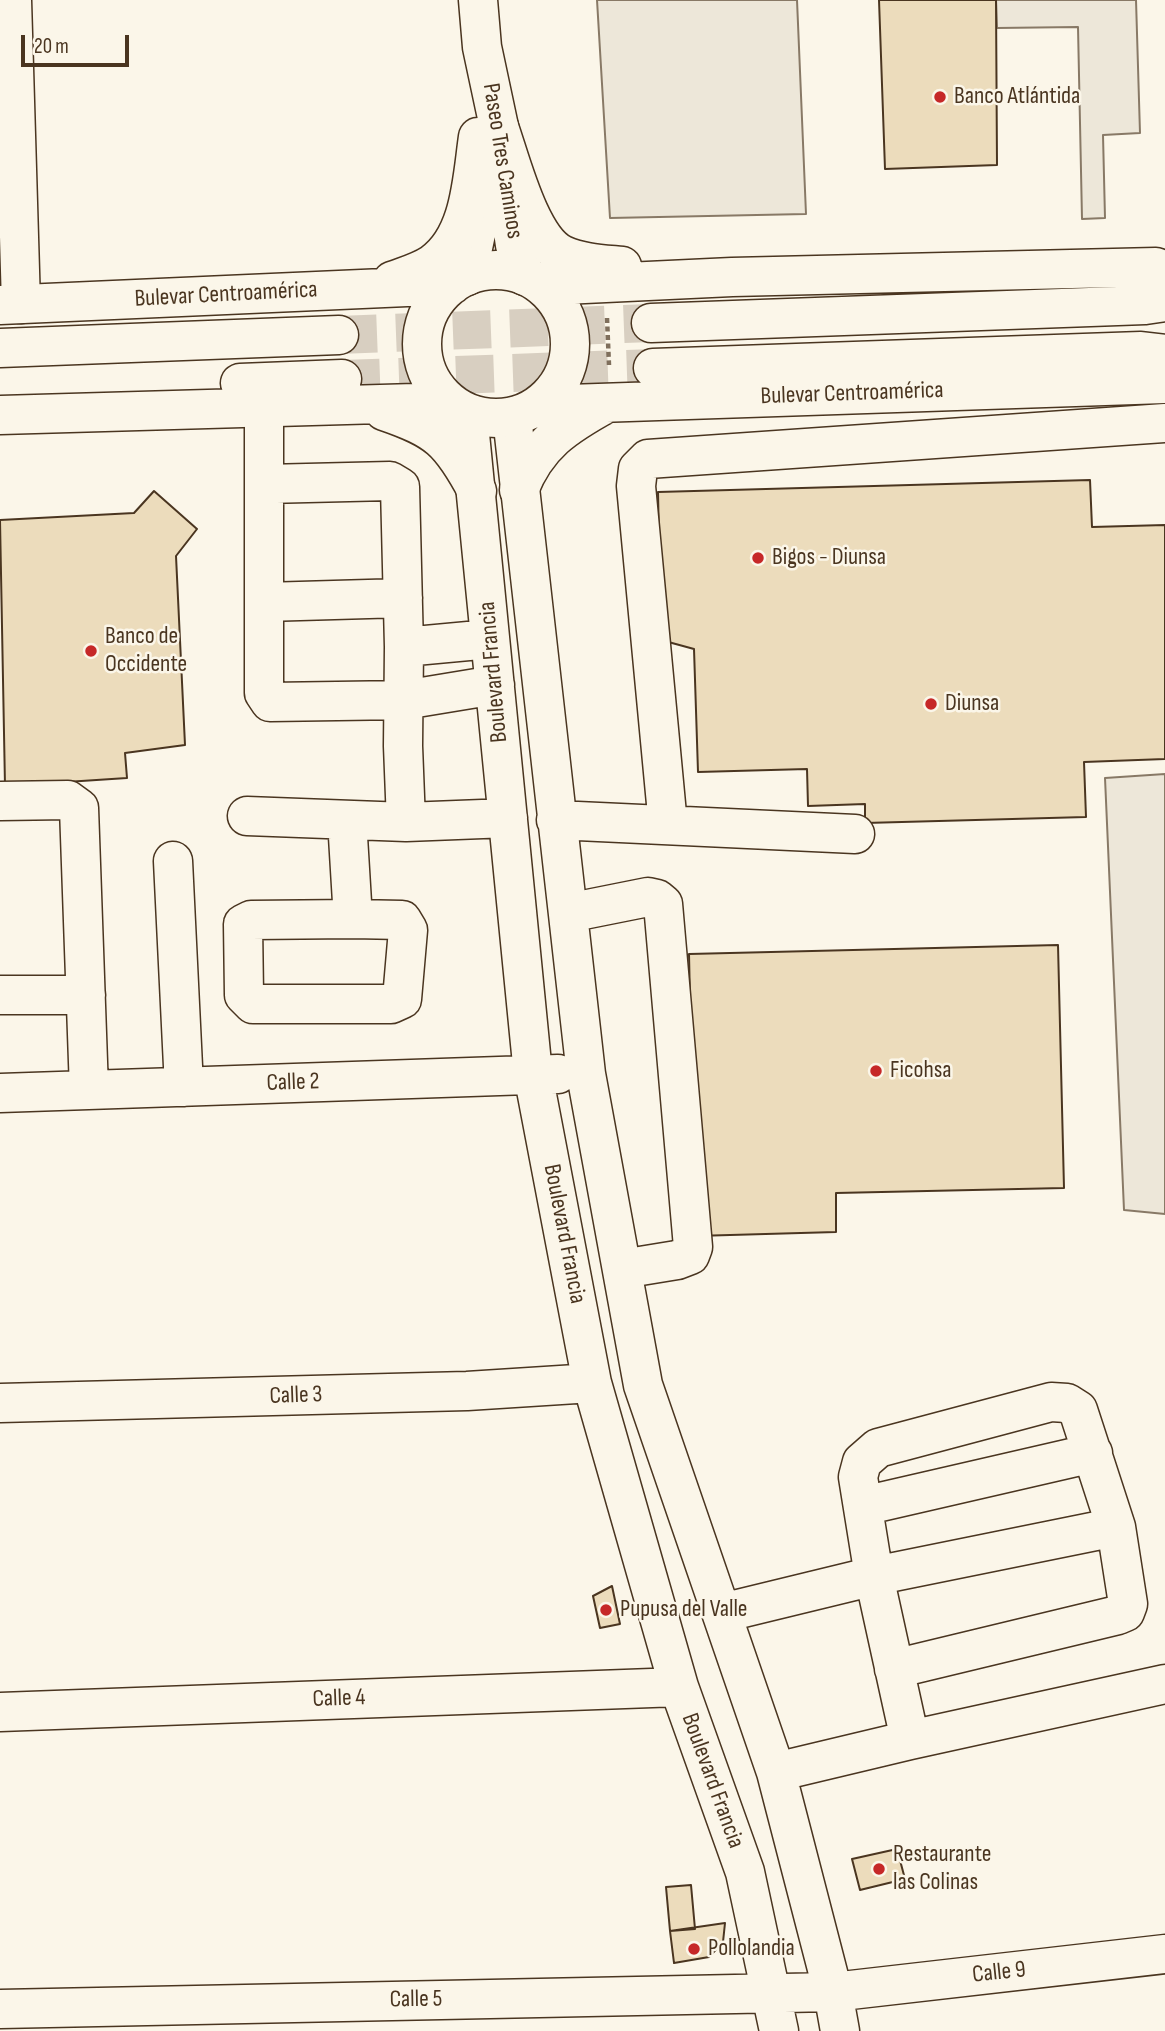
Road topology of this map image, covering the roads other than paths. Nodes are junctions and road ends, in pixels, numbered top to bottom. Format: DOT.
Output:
graph roads {
  1 [pos="12,0"];
  2 [pos="478,0"];
  3 [pos="489,132"];
  4 [pos="1165,271"];
  5 [pos="732,277"];
  6 [pos="459,280"];
  7 [pos="533,281"];
  8 [pos="369,289"];
  9 [pos="1165,302"];
  10 [pos="10,305"];
  11 [pos="652,323"];
  12 [pos="339,335"];
  13 [pos="0,348"];
  14 [pos="1165,354"];
  15 [pos="653,368"];
  16 [pos="342,379"];
  17 [pos="1165,384"];
  18 [pos="0,391"];
  19 [pos="610,401"];
  20 [pos="369,405"];
  21 [pos="459,408"];
  22 [pos="264,409"];
  23 [pos="526,411"];
  24 [pos="0,415"];
  25 [pos="1165,423"];
  26 [pos="266,484"];
  27 [pos="519,490"];
  28 [pos="477,491"];
  29 [pos="403,598"];
  30 [pos="265,602"];
  31 [pos="490,639"];
  32 [pos="404,647"];
  33 [pos="495,685"];
  34 [pos="404,699"];
  35 [pos="0,801"];
  36 [pos="247,816"];
  37 [pos="508,818"];
  38 [pos="347,820"];
  39 [pos="556,820"];
  40 [pos="406,822"];
  41 [pos="668,825"];
  42 [pos="855,834"];
  43 [pos="173,861"];
  44 [pos="568,913"];
  45 [pos="353,919"];
  46 [pos="0,995"];
  47 [pos="86,995"];
  48 [pos="533,1074"];
  49 [pos="586,1074"];
  50 [pos="184,1087"];
  51 [pos="89,1090"];
  52 [pos="0,1093"];
  53 [pos="622,1269"];
  54 [pos="592,1383"];
  55 [pos="0,1403"];
  56 [pos="1093,1453"];
  57 [pos="863,1506"];
  58 [pos="1116,1527"];
  59 [pos="874,1576"];
  60 [pos="722,1613"];
  61 [pos="894,1669"];
  62 [pos="1165,1684"];
  63 [pos="679,1687"];
  64 [pos="0,1712"];
  65 [pos="910,1740"];
  66 [pos="776,1772"];
  67 [pos="1165,1954"];
  68 [pos="771,1992"];
  69 [pos="833,1992"];
  70 [pos="0,2010"];
  71 [pos="779,2031"];
  72 [pos="840,2031"];
  1 -- 10 [label="street"];
  2 -- 3 [label="street, Paseo Tres Caminos"];
  3 -- 5 [label="street"];
  3 -- 6 [label="street, Paseo Tres Caminos"];
  3 -- 7 [label="street, Paseo Tres Caminos"];
  3 -- 8 [label="street"];
  4 -- 5 [label="street"];
  5 -- 7 [label="street"];
  6 -- 7 [label="street"];
  6 -- 8 [label="street, Bulevar Centroamérica"];
  6 -- 21 [label="street"];
  7 -- 23 [label="street"];
  8 -- 10 [label="street, Bulevar Centroamérica"];
  9 -- 11 [label="street"];
  12 -- 13 [label="street, Bulevar Centroamérica"];
  14 -- 15 [label="street, Bulevar Centroamérica"];
  16 -- 18 [label="street"];
  17 -- 19 [label="street, Bulevar Centroamérica"];
  19 -- 23 [label="street, Bulevar Centroamérica"];
  19 -- 27 [label="street"];
  20 -- 21 [label="street"];
  20 -- 22 [label="street"];
  20 -- 28 [label="street"];
  21 -- 23 [label="street"];
  21 -- 28 [label="street, Boulevard Francia"];
  22 -- 24 [label="street"];
  22 -- 26 [label="street"];
  23 -- 27 [label="street, Boulevard Francia"];
  25 -- 41 [label="street"];
  26 -- 29 [label="street"];
  26 -- 30 [label="street"];
  27 -- 39 [label="street, Boulevard Francia"];
  28 -- 31 [label="street, Boulevard Francia"];
  29 -- 30 [label="street"];
  29 -- 32 [label="street"];
  30 -- 34 [label="street"];
  31 -- 32 [label="street"];
  31 -- 33 [label="street, Boulevard Francia"];
  32 -- 34 [label="street"];
  33 -- 34 [label="street"];
  33 -- 37 [label="street, Boulevard Francia"];
  34 -- 40 [label="street"];
  35 -- 47 [label="street"];
  36 -- 38 [label="street"];
  37 -- 40 [label="street"];
  37 -- 48 [label="street, Boulevard Francia"];
  38 -- 40 [label="street"];
  38 -- 45 [label="street"];
  39 -- 41 [label="street"];
  39 -- 44 [label="street, Boulevard Francia"];
  41 -- 42 [label="street"];
  43 -- 50 [label="street"];
  44 -- 49 [label="street, Boulevard Francia"];
  44 -- 53 [label="street"];
  46 -- 47 [label="street"];
  47 -- 51 [label="street"];
  48 -- 49 [label="street, Calle 2"];
  48 -- 50 [label="street, Calle 2"];
  48 -- 54 [label="street, Boulevard Francia"];
  49 -- 53 [label="street, Boulevard Francia"];
  50 -- 51 [label="street, Calle 2"];
  51 -- 52 [label="street, Calle 2"];
  53 -- 60 [label="street, Boulevard Francia"];
  54 -- 55 [label="street, Calle 3"];
  54 -- 63 [label="street, Boulevard Francia"];
  56 -- 57 [label="street"];
  56 -- 57 [label="street"];
  56 -- 58 [label="street"];
  57 -- 59 [label="street"];
  58 -- 59 [label="street"];
  58 -- 61 [label="street"];
  59 -- 60 [label="street"];
  59 -- 61 [label="street"];
  60 -- 66 [label="street, Boulevard Francia"];
  61 -- 65 [label="street"];
  62 -- 65 [label="street"];
  63 -- 64 [label="street, Calle 4"];
  63 -- 68 [label="street, Boulevard Francia"];
  65 -- 66 [label="street"];
  66 -- 69 [label="street, Boulevard Francia"];
  67 -- 69 [label="street, Calle 9"];
  68 -- 69 [label="street, Calle 5"];
  68 -- 70 [label="street, Calle 5"];
  68 -- 71 [label="street, Boulevard Francia"];
  69 -- 72 [label="street, Boulevard Francia"];
}
